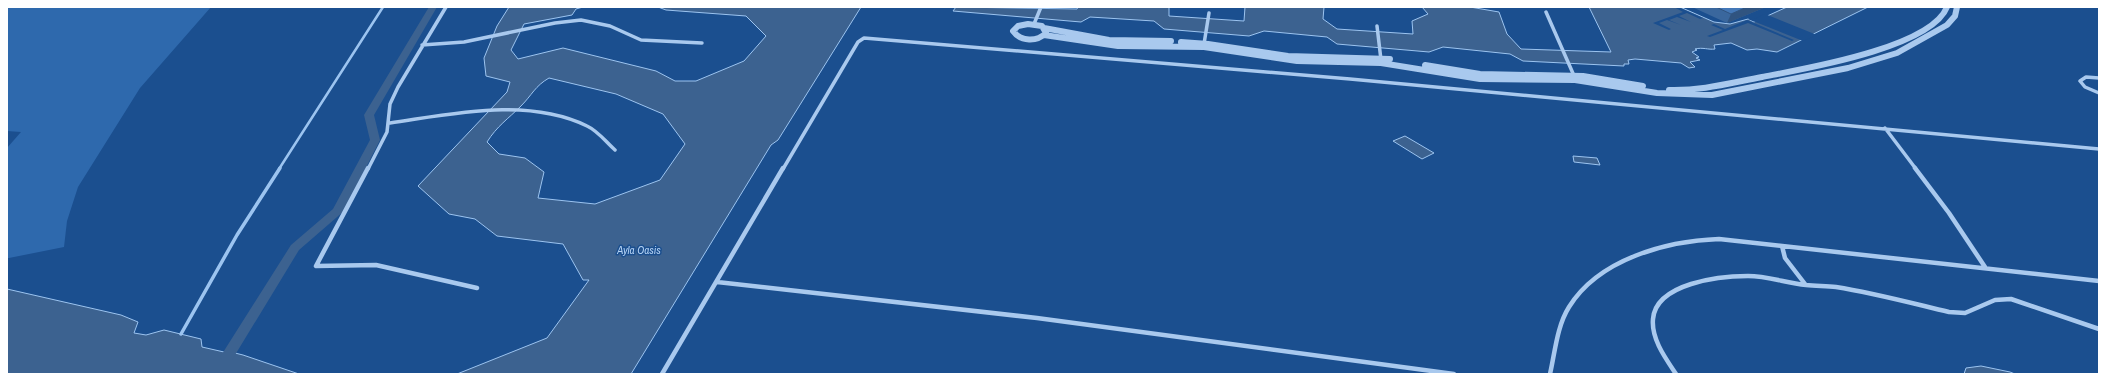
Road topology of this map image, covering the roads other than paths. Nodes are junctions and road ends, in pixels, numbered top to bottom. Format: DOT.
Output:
graph roads {
  1 [pos="446,7"];
  2 [pos="1041,7"];
  3 [pos="1947,7"];
  4 [pos="1957,7"];
  5 [pos="1546,12"];
  6 [pos="1209,13"];
  7 [pos="1035,21"];
  8 [pos="1377,26"];
  9 [pos="1044,28"];
  10 [pos="1044,35"];
  11 [pos="702,43"];
  12 [pos="1204,43"];
  13 [pos="422,45"];
  14 [pos="1380,57"];
  15 [pos="1814,68"];
  16 [pos="1823,73"];
  17 [pos="1574,78"];
  18 [pos="2099,78"];
  19 [pos="2099,93"];
  20 [pos="390,123"];
  21 [pos="1885,128"];
  22 [pos="2099,149"];
  23 [pos="615,150"];
  24 [pos="1782,246"];
  25 [pos="1985,268"];
  26 [pos="2099,281"];
  27 [pos="718,282"];
  28 [pos="1805,285"];
  29 [pos="477,288"];
  30 [pos="2099,329"];
  31 [pos="662,374"];
  32 [pos="1454,374"];
  33 [pos="1550,374"];
  34 [pos="1676,374"];
  1 -- 13 [label="street"];
  2 -- 7 [label="street"];
  3 -- 15 [label="street"];
  4 -- 16 [label="street"];
  5 -- 17 [label="street"];
  6 -- 12 [label="street"];
  7 -- 9 [label="street"];
  7 -- 10 [label="street"];
  8 -- 14 [label="street"];
  9 -- 10 [label="street"];
  9 -- 12 [label="street"];
  10 -- 12 [label="street"];
  11 -- 13 [label="street"];
  12 -- 14 [label="street"];
  13 -- 20 [label="street"];
  14 -- 17 [label="street"];
  15 -- 16 [label="street"];
  15 -- 17 [label="street"];
  16 -- 17 [label="street"];
  18 -- 19 [label="street"];
  20 -- 23 [label="street"];
  20 -- 29 [label="street"];
  21 -- 22 [label="street"];
  21 -- 25 [label="street"];
  21 -- 27 [label="street"];
  24 -- 25 [label="street"];
  24 -- 28 [label="street"];
  24 -- 33 [label="street"];
  25 -- 26 [label="street"];
  27 -- 31 [label="street"];
  27 -- 32 [label="street"];
  28 -- 30 [label="street"];
  28 -- 34 [label="street"];
}
